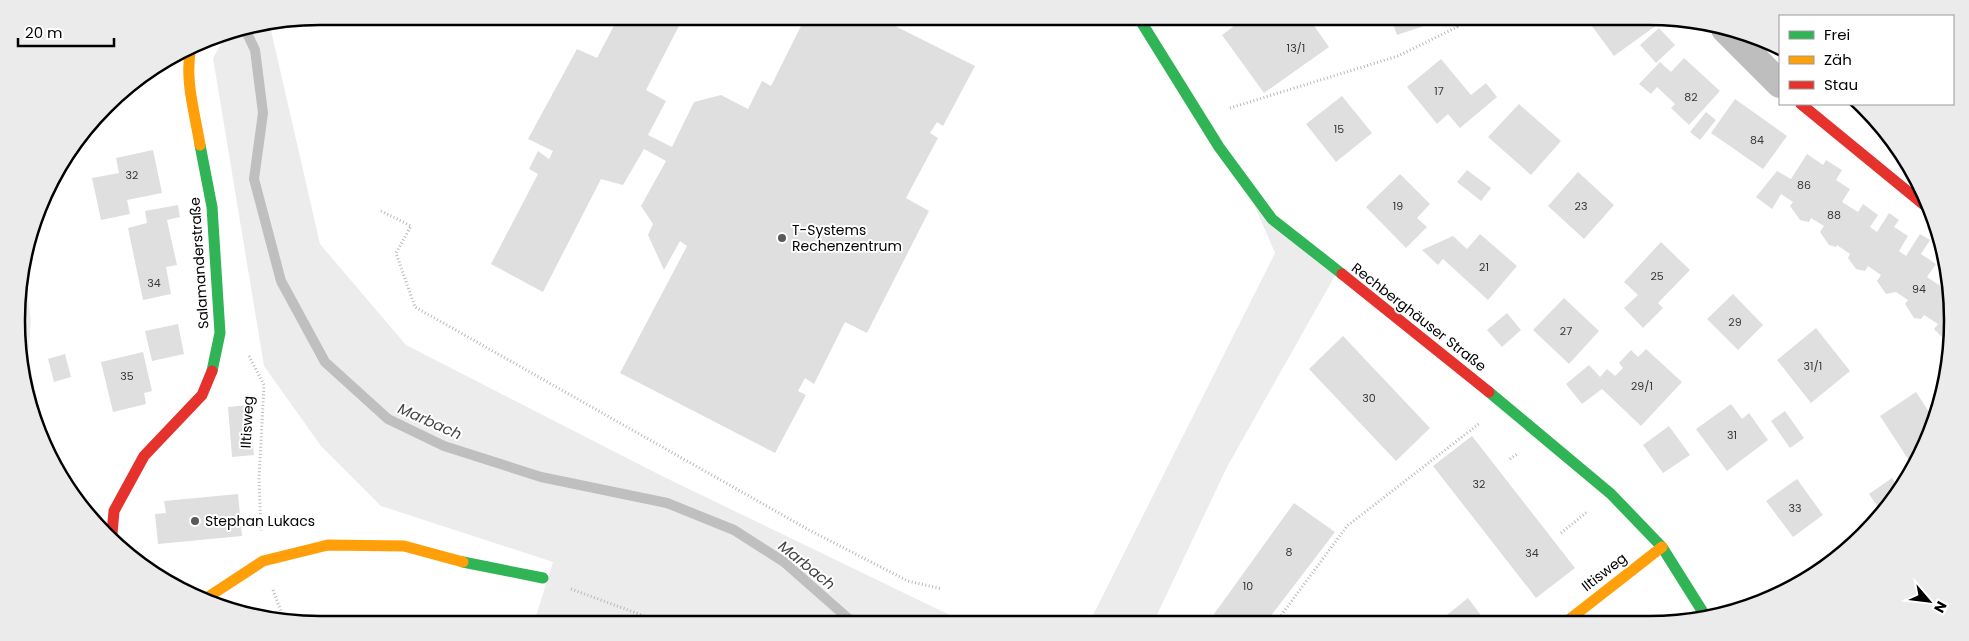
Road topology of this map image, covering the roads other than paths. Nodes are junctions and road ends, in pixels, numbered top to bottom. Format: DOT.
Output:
graph roads {
  1 [pos="1143,25"];
  2 [pos="1734,38"];
  3 [pos="189,55"];
  4 [pos="1779,83"];
  5 [pos="1802,105"];
  6 [pos="1919,201"];
  7 [pos="112,529"];
  8 [pos="1662,547"];
  9 [pos="543,578"];
  10 [pos="211,595"];
  11 [pos="1702,611"];
  12 [pos="1574,616"];
  1 -- 8 [label="street, Rechberghäuser Straße"];
  2 -- 4 [label="street"];
  3 -- 7 [label="street, Salamanderstraße"];
  5 -- 6 [label="street"];
  8 -- 11 [label="street, Rechberghäuser Straße"];
  8 -- 12 [label="street, Iltisweg"];
  9 -- 10 [label="street"];
}
